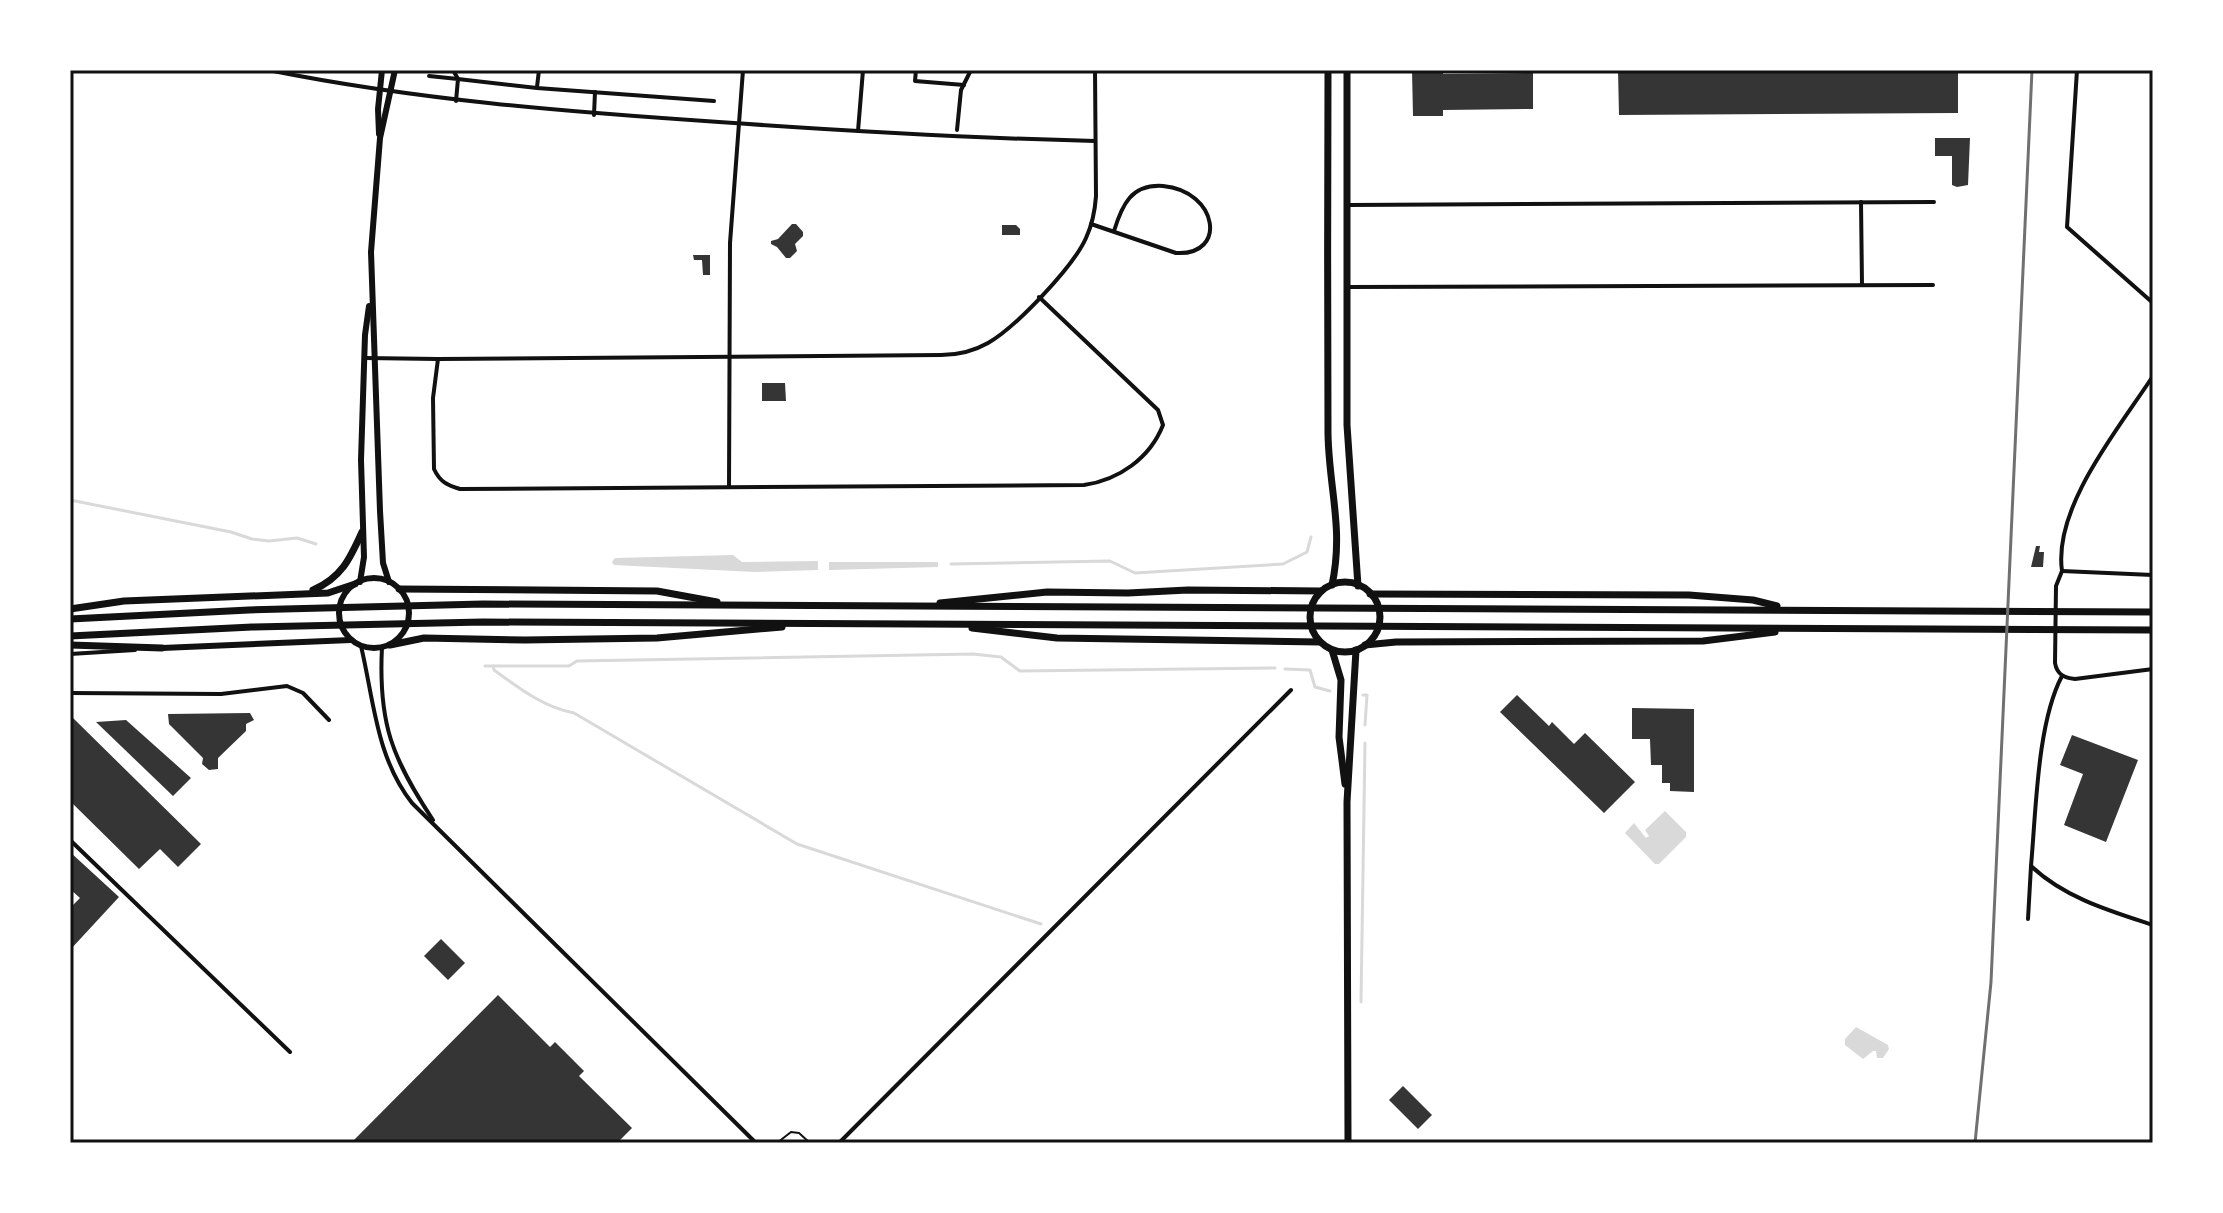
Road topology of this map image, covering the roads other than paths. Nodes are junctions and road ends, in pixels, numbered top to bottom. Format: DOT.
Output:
graph roads {
  1 [pos="268,70"];
  2 [pos="382,70"];
  3 [pos="395,70"];
  4 [pos="453,70"];
  5 [pos="539,70"];
  6 [pos="743,70"];
  7 [pos="863,70"];
  8 [pos="916,70"];
  9 [pos="971,70"];
  10 [pos="1095,70"];
  11 [pos="1328,70"];
  12 [pos="1347,70"];
  13 [pos="2077,70"];
  14 [pos="429,76"];
  15 [pos="458,79"];
  16 [pos="964,85"];
  17 [pos="537,88"];
  18 [pos="380,90"];
  19 [pos="391,92"];
  20 [pos="595,92"];
  21 [pos="456,101"];
  22 [pos="714,101"];
  23 [pos="594,115"];
  24 [pos="739,124"];
  25 [pos="957,130"];
  26 [pos="858,131"];
  27 [pos="380,138"];
  28 [pos="1095,141"];
  29 [pos="1861,202"];
  30 [pos="1934,202"];
  31 [pos="1346,205"];
  32 [pos="1091,224"];
  33 [pos="1114,231"];
  34 [pos="1862,285"];
  35 [pos="1933,285"];
  36 [pos="1346,287"];
  37 [pos="371,297"];
  38 [pos="1039,297"];
  39 [pos="2153,303"];
  40 [pos="729,356"];
  41 [pos="365,358"];
  42 [pos="375,358"];
  43 [pos="438,359"];
  44 [pos="2153,376"];
  45 [pos="1347,425"];
  46 [pos="1328,427"];
  47 [pos="729,487"];
  48 [pos="362,532"];
  49 [pos="2062,571"];
  50 [pos="2153,575"];
  51 [pos="389,582"];
  52 [pos="357,583"];
  53 [pos="1332,585"];
  54 [pos="1358,586"];
  55 [pos="399,589"];
  56 [pos="1321,591"];
  57 [pos="308,593"];
  58 [pos="1370,594"];
  59 [pos="735,605"];
  60 [pos="923,606"];
  61 [pos="70,609"];
  62 [pos="1787,609"];
  63 [pos="2153,612"];
  64 [pos="70,619"];
  65 [pos="804,623"];
  66 [pos="946,624"];
  67 [pos="1789,629"];
  68 [pos="2153,630"];
  69 [pos="70,636"];
  70 [pos="351,640"];
  71 [pos="1320,642"];
  72 [pos="70,645"];
  73 [pos="1365,645"];
  74 [pos="361,646"];
  75 [pos="386,646"];
  76 [pos="162,648"];
  77 [pos="1332,650"];
  78 [pos="1356,650"];
  79 [pos="70,654"];
  80 [pos="2153,669"];
  81 [pos="2062,676"];
  82 [pos="1291,690"];
  83 [pos="70,693"];
  84 [pos="329,720"];
  85 [pos="1339,723"];
  86 [pos="1351,736"];
  87 [pos="1347,802"];
  88 [pos="437,825"];
  89 [pos="70,840"];
  90 [pos="2031,866"];
  91 [pos="2028,919"];
  92 [pos="2153,925"];
  93 [pos="290,1052"];
  94 [pos="756,1143"];
  95 [pos="777,1143"];
  96 [pos="810,1143"];
  97 [pos="839,1143"];
  98 [pos="1348,1143"];
  1 -- 18 [label="street"];
  2 -- 18 [label="street"];
  3 -- 19 [label="street"];
  4 -- 15 [label="street"];
  5 -- 17 [label="street"];
  6 -- 24 [label="street"];
  7 -- 26 [label="street"];
  8 -- 16 [label="street"];
  9 -- 16 [label="street"];
  10 -- 28 [label="street"];
  11 -- 46 [label="main road"];
  12 -- 31 [label="main road"];
  13 -- 39 [label="street"];
  14 -- 15 [label="street"];
  15 -- 17 [label="street"];
  15 -- 21 [label="street"];
  16 -- 25 [label="street"];
  17 -- 20 [label="street"];
  18 -- 19 [label="street"];
  18 -- 27 [label="street"];
  19 -- 21 [label="street"];
  19 -- 27 [label="street"];
  20 -- 22 [label="street"];
  20 -- 23 [label="street"];
  21 -- 23 [label="street"];
  23 -- 24 [label="street"];
  24 -- 26 [label="street"];
  24 -- 40 [label="street"];
  26 -- 28 [label="street"];
  27 -- 37 [label="street"];
  28 -- 32 [label="street"];
  29 -- 30 [label="street"];
  29 -- 31 [label="street"];
  29 -- 34 [label="street"];
  31 -- 36 [label="main road"];
  32 -- 33 [label="street"];
  32 -- 38 [label="street"];
  33 -- 33 [label="street"];
  34 -- 35 [label="street"];
  34 -- 36 [label="street"];
  36 -- 45 [label="main road"];
  37 -- 41 [label="street"];
  37 -- 42 [label="street"];
  38 -- 40 [label="street"];
  38 -- 47 [label="street"];
  40 -- 43 [label="street"];
  40 -- 47 [label="street"];
  41 -- 42 [label="street"];
  41 -- 48 [label="street"];
  42 -- 43 [label="street"];
  42 -- 51 [label="street"];
  43 -- 47 [label="street"];
  44 -- 49 [label="street"];
  45 -- 46 [label="main road"];
  45 -- 54 [label="main road"];
  46 -- 53 [label="main road"];
  48 -- 52 [label="street"];
  48 -- 57 [label="main road"];
  49 -- 50 [label="street"];
  49 -- 81 [label="street"];
  51 -- 52 [label="street"];
  51 -- 55 [label="street"];
  52 -- 57 [label="main road"];
  52 -- 70 [label="street"];
  53 -- 54 [label="main road"];
  53 -- 56 [label="main road"];
  54 -- 58 [label="main road"];
  55 -- 59 [label="main road"];
  55 -- 75 [label="street"];
  56 -- 60 [label="main road"];
  56 -- 71 [label="main road"];
  57 -- 61 [label="main road"];
  58 -- 62 [label="main road"];
  58 -- 73 [label="main road"];
  59 -- 60 [label="main road"];
  59 -- 64 [label="main road"];
  60 -- 62 [label="main road"];
  62 -- 63 [label="main road"];
  65 -- 66 [label="main road"];
  65 -- 69 [label="main road"];
  65 -- 75 [label="main road"];
  66 -- 67 [label="main road"];
  66 -- 71 [label="main road"];
  67 -- 68 [label="main road"];
  67 -- 73 [label="main road"];
  70 -- 74 [label="street"];
  70 -- 76 [label="street"];
  71 -- 77 [label="main road"];
  72 -- 76 [label="main road"];
  73 -- 78 [label="main road"];
  74 -- 75 [label="street"];
  74 -- 88 [label="street"];
  75 -- 88 [label="street"];
  76 -- 79 [label="street"];
  77 -- 78 [label="main road"];
  77 -- 85 [label="main road"];
  78 -- 86 [label="main road"];
  80 -- 81 [label="street"];
  81 -- 90 [label="street"];
  82 -- 97 [label="street"];
  83 -- 84 [label="street"];
  85 -- 86 [label="main road"];
  85 -- 87 [label="main road"];
  86 -- 87 [label="main road"];
  87 -- 98 [label="main road"];
  88 -- 94 [label="street"];
  89 -- 93 [label="street"];
  90 -- 91 [label="street"];
  90 -- 92 [label="street"];
  95 -- 96 [label="lane"];
}
